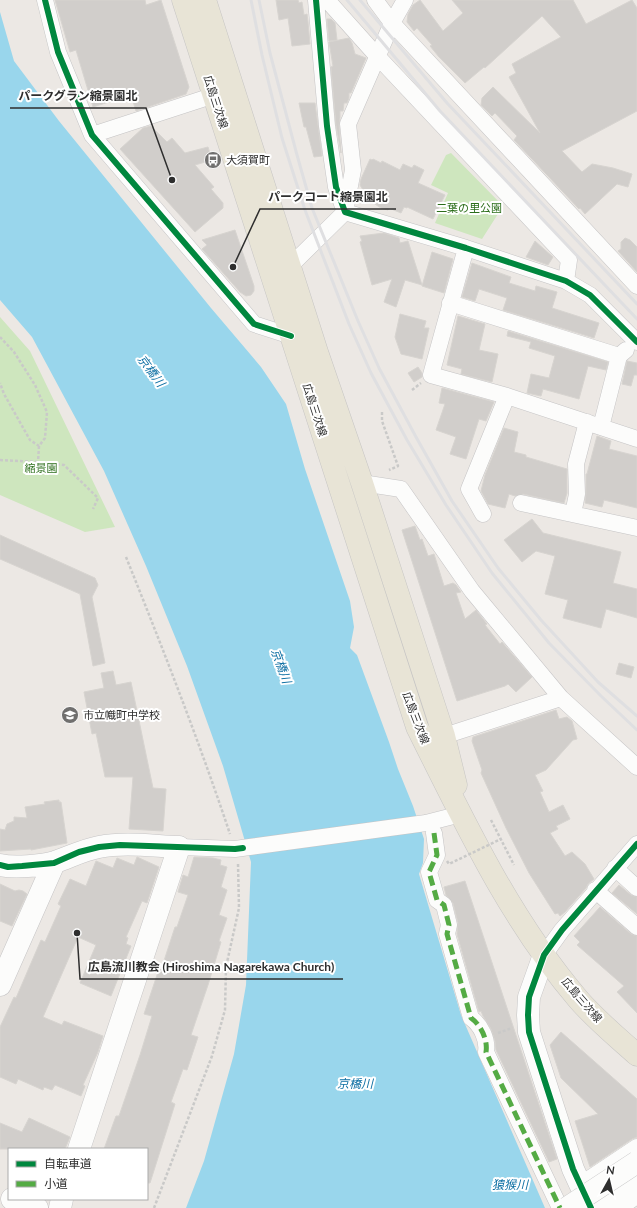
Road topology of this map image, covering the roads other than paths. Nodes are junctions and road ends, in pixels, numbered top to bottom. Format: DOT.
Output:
graph roads {
  1 [pos="45,0"];
  2 [pos="183,0"];
  3 [pos="205,0"];
  4 [pos="316,0"];
  5 [pos="327,0"];
  6 [pos="375,0"];
  7 [pos="405,0"];
  8 [pos="392,22"];
  9 [pos="378,56"];
  10 [pos="234,88"];
  11 [pos="214,96"];
  12 [pos="92,135"];
  13 [pos="345,212"];
  14 [pos="466,248"];
  15 [pos="290,267"];
  16 [pos="566,281"];
  17 [pos="273,282"];
  18 [pos="637,286"];
  19 [pos="450,303"];
  20 [pos="291,336"];
  21 [pos="636,341"];
  22 [pos="619,356"];
  23 [pos="507,396"];
  24 [pos="594,424"];
  25 [pos="637,439"];
  26 [pos="362,483"];
  27 [pos="521,503"];
  28 [pos="483,514"];
  29 [pos="573,514"];
  30 [pos="637,528"];
  31 [pos="562,698"];
  32 [pos="444,736"];
  33 [pos="637,767"];
  34 [pos="461,814"];
  35 [pos="430,828"];
  36 [pos="637,845"];
  37 [pos="179,847"];
  38 [pos="54,863"];
  39 [pos="0,865"];
  40 [pos="615,868"];
  41 [pos="637,888"];
  42 [pos="596,890"];
  43 [pos="637,927"];
  44 [pos="544,955"];
  45 [pos="0,985"];
  46 [pos="637,1055"];
  47 [pos="637,1147"];
  48 [pos="79,1148"];
  49 [pos="637,1162"];
  50 [pos="637,1182"];
  51 [pos="580,1184"];
  52 [pos="637,1196"];
  53 [pos="15,1200"];
  54 [pos="27,1200"];
  55 [pos="37,1208"];
  56 [pos="43,1208"];
  57 [pos="560,1208"];
  58 [pos="567,1208"];
  59 [pos="591,1208"];
  60 [pos="598,1208"];
  61 [pos="619,1208"];
  1 -- 12 [label="street"];
  2 -- 11 [label="main road, 広島三次線"];
  3 -- 10 [label="main road, 広島三次線"];
  4 -- 13 [label="street"];
  5 -- 9 [label="street"];
  6 -- 8 [label="street"];
  7 -- 8 [label="street"];
  8 -- 9 [label="street"];
  8 -- 18 [label="street"];
  9 -- 13 [label="street"];
  9 -- 16 [label="street"];
  10 -- 11 [label="street"];
  10 -- 15 [label="main road, 広島三次線"];
  11 -- 12 [label="street"];
  11 -- 17 [label="main road, 広島三次線"];
  12 -- 20 [label="street"];
  13 -- 14 [label="street"];
  13 -- 15 [label="street"];
  14 -- 16 [label="street"];
  14 -- 19 [label="street"];
  15 -- 17 [label="street"];
  15 -- 26 [label="main road, 広島三次線"];
  16 -- 21 [label="street"];
  17 -- 20 [label="main road, 広島三次線"];
  19 -- 22 [label="street"];
  19 -- 23 [label="street"];
  20 -- 34 [label="main road, 広島三次線"];
  21 -- 22 [label="street"];
  22 -- 24 [label="street"];
  23 -- 24 [label="street"];
  23 -- 28 [label="street"];
  24 -- 25 [label="street"];
  24 -- 29 [label="street"];
  26 -- 31 [label="street"];
  26 -- 32 [label="main road, 広島三次線"];
  27 -- 29 [label="street"];
  29 -- 30 [label="street"];
  31 -- 32 [label="street"];
  31 -- 33 [label="street"];
  32 -- 34 [label="main road, 広島三次線"];
  34 -- 35 [label="street"];
  34 -- 44 [label="main road, 広島三次線"];
  35 -- 37 [label="street"];
  35 -- 57 [label="street"];
  36 -- 40 [label="street"];
  37 -- 38 [label="street"];
  37 -- 48 [label="street"];
  38 -- 39 [label="street"];
  38 -- 45 [label="street"];
  40 -- 41 [label="street"];
  40 -- 42 [label="street"];
  42 -- 43 [label="street"];
  42 -- 44 [label="street"];
  44 -- 46 [label="main road, 広島三次線"];
  44 -- 51 [label="street"];
  47 -- 51 [label="street"];
  49 -- 58 [label="street, bridge"];
  50 -- 60 [label="street"];
  51 -- 59 [label="street"];
  52 -- 61 [label="street"];
  53 -- 55 [label="street"];
  54 -- 56 [label="street"];
}
